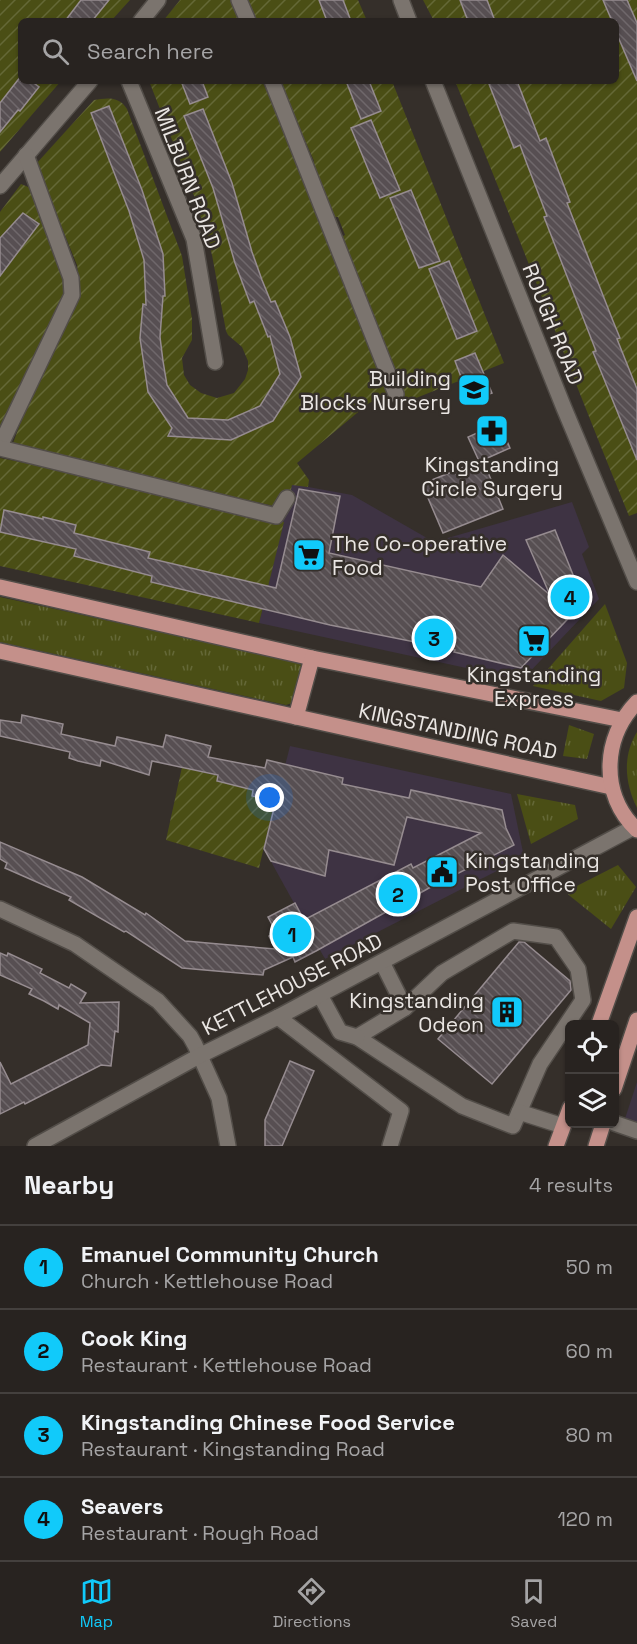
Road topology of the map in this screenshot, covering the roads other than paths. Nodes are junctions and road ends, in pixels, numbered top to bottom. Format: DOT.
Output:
graph roads {
  1 [pos="158,0"];
  2 [pos="239,0"];
  3 [pos="401,0"];
  4 [pos="143,18"];
  5 [pos="247,18"];
  6 [pos="408,18"];
  7 [pos="87,84"];
  8 [pos="130,84"];
  9 [pos="273,84"];
  10 [pos="434,84"];
  11 [pos="26,155"];
  12 [pos="0,186"];
  13 [pos="215,362"];
  14 [pos="396,394"];
  15 [pos="0,447"];
  16 [pos="286,498"];
  17 [pos="637,582"];
  18 [pos="0,586"];
  19 [pos="0,651"];
  20 [pos="312,658"];
  21 [pos="637,702"];
  22 [pos="296,717"];
  23 [pos="622,720"];
  24 [pos="611,787"];
  25 [pos="635,829"];
  26 [pos="0,909"];
  27 [pos="637,917"];
  28 [pos="382,962"];
  29 [pos="320,995"];
  30 [pos="405,1008"];
  31 [pos="278,1017"];
  32 [pos="600,1020"];
  33 [pos="637,1020"];
  34 [pos="357,1036"];
  35 [pos="199,1056"];
  36 [pos="619,1076"];
  37 [pos="519,1112"];
  38 [pos="565,1121"];
  39 [pos="619,1124"];
  40 [pos="563,1126"];
  41 [pos="602,1128"];
  42 [pos="637,1131"];
  43 [pos="35,1146"];
  44 [pos="228,1146"];
  45 [pos="390,1146"];
  46 [pos="556,1146"];
  47 [pos="596,1146"];
  1 -- 4 [label="street"];
  2 -- 5 [label="street"];
  3 -- 6 [label="street"];
  7 -- 11 [label="street"];
  8 -- 13 [label="street, MILBURN ROAD"];
  9 -- 14 [label="street"];
  10 -- 17 [label="street, ROUGH ROAD"];
  11 -- 12 [label="street"];
  11 -- 15 [label="street"];
  15 -- 16 [label="street"];
  18 -- 20 [label="main road, KINGSTANDING ROAD"];
  19 -- 22 [label="main road, KINGSTANDING ROAD"];
  20 -- 22 [label="main road"];
  20 -- 23 [label="main road, KINGSTANDING ROAD"];
  21 -- 23 [label="main road"];
  22 -- 24 [label="main road, KINGSTANDING ROAD"];
  23 -- 24 [label="main road"];
  24 -- 25 [label="main road"];
  25 -- 28 [label="street, KETTLEHOUSE ROAD"];
  26 -- 35 [label="street"];
  27 -- 32 [label="main road"];
  28 -- 29 [label="street, KETTLEHOUSE ROAD"];
  28 -- 30 [label="street"];
  29 -- 31 [label="street, KETTLEHOUSE ROAD"];
  29 -- 34 [label="street"];
  30 -- 34 [label="street"];
  30 -- 37 [label="street"];
  31 -- 35 [label="street, KETTLEHOUSE ROAD"];
  31 -- 45 [label="street"];
  33 -- 36 [label="main road"];
  34 -- 37 [label="street"];
  35 -- 43 [label="street, KETTLEHOUSE ROAD"];
  35 -- 44 [label="street"];
  37 -- 40 [label="street"];
  38 -- 40 [label="main road"];
  39 -- 42 [label="street"];
  40 -- 46 [label="main road"];
  41 -- 47 [label="main road"];
}
